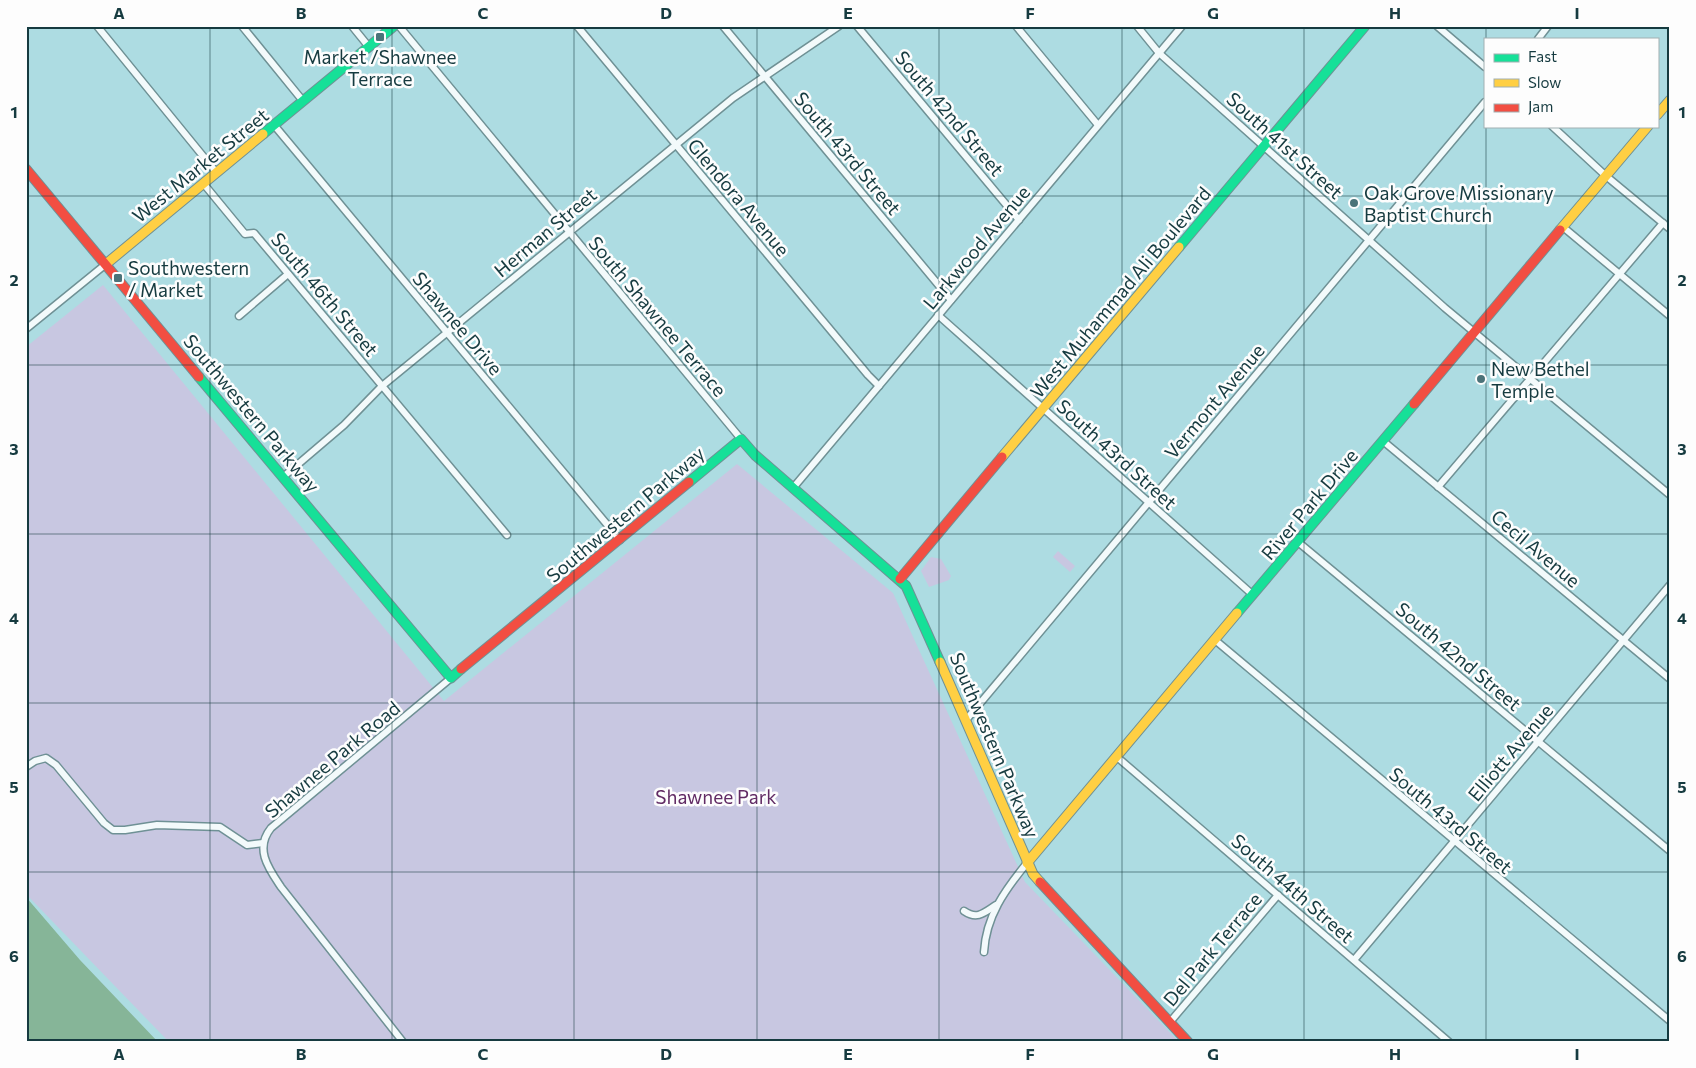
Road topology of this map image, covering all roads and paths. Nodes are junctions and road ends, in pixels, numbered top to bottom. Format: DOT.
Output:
graph roads {
  1 [pos="97,26"];
  2 [pos="242,26"];
  3 [pos="352,26"];
  4 [pos="394,26"];
  5 [pos="399,26"];
  6 [pos="577,26"];
  7 [pos="722,26"];
  8 [pos="839,26"];
  9 [pos="857,26"];
  10 [pos="1016,26"];
  11 [pos="1137,26"];
  12 [pos="1182,26"];
  13 [pos="1365,26"];
  14 [pos="1437,26"];
  15 [pos="1548,26"];
  16 [pos="1539,38"];
  17 [pos="369,47"];
  18 [pos="1159,53"];
  19 [pos="1484,66"];
  20 [pos="764,77"];
  21 [pos="1670,100"];
  22 [pos="303,101"];
  23 [pos="1484,103"];
  24 [pos="1658,114"];
  25 [pos="274,125"];
  26 [pos="1098,125"];
  27 [pos="1554,128"];
  28 [pos="1646,128"];
  29 [pos="675,144"];
  30 [pos="1264,146"];
  31 [pos="26,169"];
  32 [pos="216,172"];
  33 [pos="1606,176"];
  34 [pos="203,184"];
  35 [pos="1019,220"];
  36 [pos="1663,223"];
  37 [pos="1563,227"];
  38 [pos="1670,229"];
  39 [pos="568,232"];
  40 [pos="1369,240"];
  41 [pos="106,264"];
  42 [pos="288,274"];
  43 [pos="1619,274"];
  44 [pos="950,300"];
  45 [pos="938,315"];
  46 [pos="239,316"];
  47 [pos="1670,316"];
  48 [pos="26,328"];
  49 [pos="447,333"];
  50 [pos="1474,333"];
  51 [pos="1530,379"];
  52 [pos="382,386"];
  53 [pos="879,386"];
  54 [pos="1043,409"];
  55 [pos="741,439"];
  56 [pos="1383,441"];
  57 [pos="284,477"];
  58 [pos="1438,487"];
  59 [pos="793,488"];
  60 [pos="1670,495"];
  61 [pos="1148,502"];
  62 [pos="507,535"];
  63 [pos="620,540"];
  64 [pos="1298,542"];
  65 [pos="900,579"];
  66 [pos="1670,585"];
  67 [pos="1253,595"];
  68 [pos="1215,640"];
  69 [pos="1623,640"];
  70 [pos="452,678"];
  71 [pos="1670,679"];
  72 [pos="966,720"];
  73 [pos="1538,741"];
  74 [pos="1117,757"];
  75 [pos="26,767"];
  76 [pos="1454,842"];
  77 [pos="263,844"];
  78 [pos="1670,851"];
  79 [pos="1027,862"];
  80 [pos="1278,895"];
  81 [pos="996,904"];
  82 [pos="964,911"];
  83 [pos="984,952"];
  84 [pos="1354,960"];
  85 [pos="1670,1021"];
  86 [pos="1170,1022"];
  87 [pos="403,1042"];
  88 [pos="1188,1042"];
  89 [pos="1449,1042"];
  1 -- 32 [label="street"];
  2 -- 22 [label="street"];
  3 -- 17 [label="street"];
  4 -- 17 [label="street, West Market Street"];
  5 -- 39 [label="street, South Shawnee Terrace"];
  6 -- 29 [label="street, Glendora Avenue"];
  7 -- 20 [label="street, South 43rd Street"];
  8 -- 20 [label="street, Herman Street"];
  9 -- 35 [label="street, South 42nd Street"];
  10 -- 26 [label="street"];
  11 -- 18 [label="street, South 41st Street"];
  12 -- 18 [label="street, Larkwood Avenue"];
  13 -- 30 [label="street, West Muhammad Ali Boulevard"];
  14 -- 19 [label="street"];
  15 -- 16 [label="street"];
  17 -- 22 [label="street, West Market Street"];
  18 -- 26 [label="street, Larkwood Avenue"];
  18 -- 30 [label="street, South 41st Street"];
  20 -- 29 [label="street, Herman Street"];
  20 -- 44 [label="street, South 43rd Street"];
  21 -- 24 [label="street"];
  22 -- 25 [label="street, West Market Street"];
  23 -- 40 [label="street, Vermont Avenue"];
  25 -- 32 [label="street, West Market Street"];
  25 -- 49 [label="street, Shawnee Drive"];
  26 -- 35 [label="street, Larkwood Avenue"];
  27 -- 33 [label="street"];
  28 -- 33 [label="street, River Park Drive"];
  29 -- 39 [label="street, Herman Street"];
  29 -- 53 [label="street, Glendora Avenue"];
  30 -- 40 [label="street, South 41st Street"];
  30 -- 54 [label="street, West Muhammad Ali Boulevard"];
  31 -- 41 [label="street, Southwestern Parkway"];
  32 -- 34 [label="street, West Market Street"];
  33 -- 36 [label="street"];
  33 -- 37 [label="street, River Park Drive"];
  34 -- 41 [label="street, West Market Street"];
  34 -- 42 [label="street, South 46th Street"];
  35 -- 44 [label="street, Larkwood Avenue"];
  36 -- 38 [label="street"];
  36 -- 43 [label="street"];
  37 -- 43 [label="street"];
  37 -- 50 [label="street, River Park Drive"];
  39 -- 49 [label="street, Herman Street"];
  39 -- 55 [label="street, South Shawnee Terrace"];
  40 -- 50 [label="street, South 41st Street"];
  40 -- 61 [label="street, Vermont Avenue"];
  41 -- 48 [label="street, West Market Street"];
  41 -- 57 [label="street, Southwestern Parkway"];
  42 -- 46 [label="street"];
  42 -- 52 [label="street, South 46th Street"];
  43 -- 47 [label="street"];
  43 -- 51 [label="street"];
  44 -- 45 [label="street, Larkwood Avenue"];
  45 -- 53 [label="street, Larkwood Avenue"];
  45 -- 54 [label="street, South 43rd Street"];
  49 -- 52 [label="street, Herman Street"];
  49 -- 63 [label="street, Shawnee Drive"];
  50 -- 51 [label="street, South 41st Street"];
  50 -- 56 [label="street, River Park Drive"];
  51 -- 58 [label="street"];
  51 -- 60 [label="street, South 41st Street"];
  52 -- 57 [label="street, Herman Street"];
  52 -- 62 [label="street, South 46th Street"];
  53 -- 59 [label="street, Larkwood Avenue"];
  54 -- 61 [label="street, South 43rd Street"];
  54 -- 65 [label="street, West Muhammad Ali Boulevard"];
  55 -- 59 [label="street, Southwestern Parkway"];
  55 -- 63 [label="street, Southwestern Parkway"];
  56 -- 58 [label="street, Cecil Avenue"];
  56 -- 64 [label="street, River Park Drive"];
  57 -- 70 [label="street, Southwestern Parkway"];
  58 -- 69 [label="street, Cecil Avenue"];
  59 -- 65 [label="street, Southwestern Parkway"];
  61 -- 67 [label="street, South 43rd Street"];
  61 -- 72 [label="street, Vermont Avenue"];
  63 -- 70 [label="street, Southwestern Parkway"];
  64 -- 67 [label="street, River Park Drive"];
  64 -- 73 [label="street, South 42nd Street"];
  65 -- 72 [label="street, Southwestern Parkway"];
  66 -- 69 [label="street, Elliott Avenue"];
  67 -- 68 [label="street, River Park Drive"];
  68 -- 74 [label="street, River Park Drive"];
  68 -- 76 [label="street, South 43rd Street"];
  69 -- 71 [label="street, Cecil Avenue"];
  69 -- 73 [label="street, Elliott Avenue"];
  70 -- 77 [label="street, Shawnee Park Road"];
  72 -- 79 [label="street, Southwestern Parkway"];
  73 -- 76 [label="street, Elliott Avenue"];
  73 -- 78 [label="street, South 42nd Street"];
  74 -- 79 [label="street, River Park Drive"];
  74 -- 80 [label="street, South 44th Street"];
  75 -- 77 [label="street"];
  76 -- 84 [label="street, Elliott Avenue"];
  76 -- 85 [label="street, South 43rd Street"];
  77 -- 87 [label="street, Shawnee Park Road"];
  79 -- 81 [label="street, River Park Drive"];
  79 -- 86 [label="street, Southwestern Parkway"];
  80 -- 84 [label="street, South 44th Street"];
  80 -- 86 [label="street, Del Park Terrace"];
  81 -- 82 [label="street, River Park Drive"];
  81 -- 83 [label="street, River Park Drive"];
  84 -- 89 [label="street, South 44th Street"];
  86 -- 88 [label="street, Southwestern Parkway"];
}
